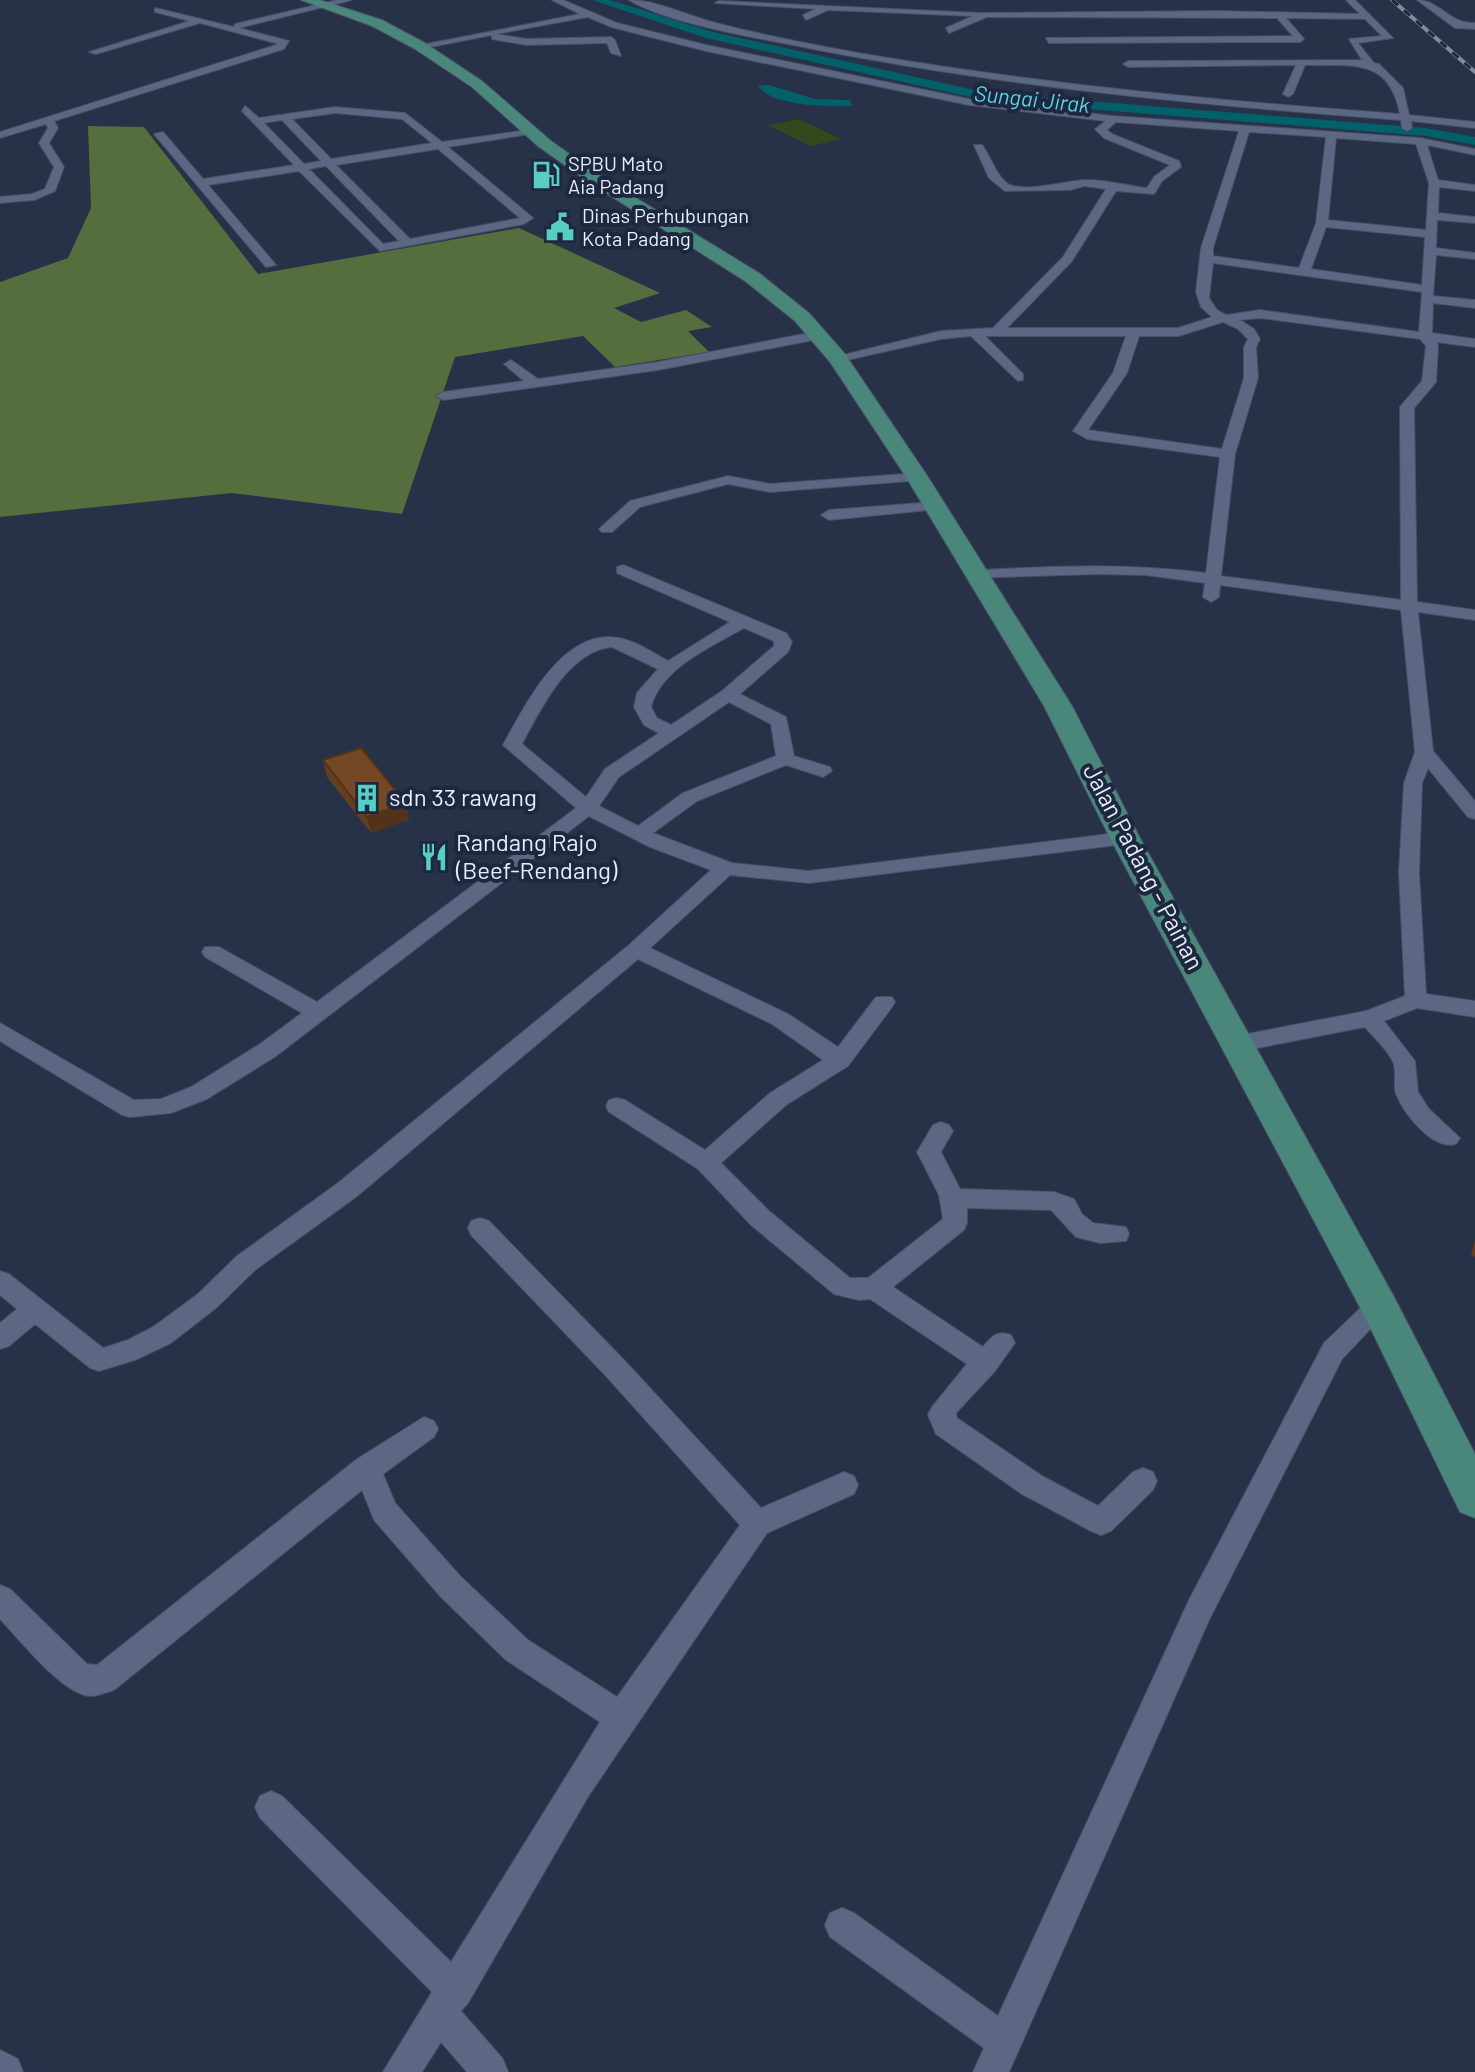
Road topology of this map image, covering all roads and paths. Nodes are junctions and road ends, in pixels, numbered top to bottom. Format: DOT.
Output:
graph roads {
  1 [pos="307,0"];
  2 [pos="348,0"];
  3 [pos="556,0"];
  4 [pos="633,0"];
  5 [pos="993,0"];
  6 [pos="1113,0"];
  7 [pos="1160,0"];
  8 [pos="1350,0"];
  9 [pos="1421,0"];
  10 [pos="1057,2"];
  11 [pos="719,3"];
  12 [pos="326,5"];
  13 [pos="827,7"];
  14 [pos="846,8"];
  15 [pos="158,10"];
  16 [pos="1110,13"];
  17 [pos="1158,13"];
  18 [pos="986,14"];
  19 [pos="1054,14"];
  20 [pos="586,15"];
  21 [pos="1279,15"];
  22 [pos="806,17"];
  23 [pos="1368,17"];
  24 [pos="842,18"];
  25 [pos="199,21"];
  26 [pos="1145,22"];
  27 [pos="1458,26"];
  28 [pos="1475,26"];
  29 [pos="233,28"];
  30 [pos="949,30"];
  31 [pos="486,34"];
  32 [pos="1471,38"];
  33 [pos="420,46"];
  34 [pos="1131,48"];
  35 [pos="93,52"];
  36 [pos="1313,53"];
  37 [pos="618,54"];
  38 [pos="1302,62"];
  39 [pos="1321,62"];
  40 [pos="1216,63"];
  41 [pos="1370,64"];
  42 [pos="1208,75"];
  43 [pos="1125,85"];
  44 [pos="1200,87"];
  45 [pos="1288,94"];
  46 [pos="1192,99"];
  47 [pos="245,109"];
  48 [pos="284,117"];
  49 [pos="1405,118"];
  50 [pos="48,119"];
  51 [pos="1114,119"];
  52 [pos="257,121"];
  53 [pos="1475,125"];
  54 [pos="1245,129"];
  55 [pos="159,134"];
  56 [pos="533,134"];
  57 [pos="0,135"];
  58 [pos="1331,138"];
  59 [pos="1413,140"];
  60 [pos="978,147"];
  61 [pos="443,148"];
  62 [pos="1475,152"];
  63 [pos="331,166"];
  64 [pos="304,170"];
  65 [pos="1434,183"];
  66 [pos="204,186"];
  67 [pos="1113,187"];
  68 [pos="1475,188"];
  69 [pos="0,200"];
  70 [pos="1432,216"];
  71 [pos="1475,220"];
  72 [pos="1322,223"];
  73 [pos="1430,234"];
  74 [pos="407,243"];
  75 [pos="1428,251"];
  76 [pos="1475,256"];
  77 [pos="1210,259"];
  78 [pos="270,265"];
  79 [pos="1304,271"];
  80 [pos="1427,294"];
  81 [pos="1475,304"];
  82 [pos="1220,319"];
  83 [pos="997,331"];
  84 [pos="974,332"];
  85 [pos="1133,334"];
  86 [pos="1425,337"];
  87 [pos="1475,343"];
  88 [pos="829,346"];
  89 [pos="511,364"];
  90 [pos="1018,377"];
  91 [pos="535,383"];
  92 [pos="443,396"];
  93 [pos="1228,454"];
  94 [pos="917,477"];
  95 [pos="934,506"];
  96 [pos="829,515"];
  97 [pos="607,529"];
  98 [pos="623,570"];
  99 [pos="979,575"];
  100 [pos="1214,578"];
  101 [pos="1211,597"];
  102 [pos="1409,605"];
  103 [pos="1475,615"];
  104 [pos="745,620"];
  105 [pos="668,668"];
  106 [pos="728,695"];
  107 [pos="672,732"];
  108 [pos="1424,752"];
  109 [pos="785,759"];
  110 [pos="823,771"];
  111 [pos="588,808"];
  112 [pos="1475,813"];
  113 [pos="639,834"];
  114 [pos="1125,838"];
  115 [pos="726,868"];
  116 [pos="636,950"];
  117 [pos="212,952"];
  118 [pos="1416,1000"];
  119 [pos="884,1002"];
  120 [pos="1475,1009"];
  121 [pos="318,1012"];
  122 [pos="1370,1018"];
  123 [pos="0,1031"];
  124 [pos="1237,1044"];
  125 [pos="840,1060"];
  126 [pos="617,1106"];
  127 [pos="941,1131"];
  128 [pos="1448,1138"];
  129 [pos="706,1163"];
  130 [pos="953,1198"];
  131 [pos="480,1228"];
  132 [pos="1117,1234"];
  133 [pos="0,1281"];
  134 [pos="874,1288"];
  135 [pos="1379,1306"];
  136 [pos="35,1309"];
  137 [pos="0,1338"];
  138 [pos="424,1429"];
  139 [pos="367,1468"];
  140 [pos="1143,1481"];
  141 [pos="844,1485"];
  142 [pos="1475,1498"];
  143 [pos="757,1524"];
  144 [pos="0,1599"];
  145 [pos="621,1718"];
  146 [pos="271,1807"];
  147 [pos="842,1925"];
  148 [pos="448,2002"];
  149 [pos="998,2057"];
  150 [pos="0,2068"];
  151 [pos="5,2072"];
  152 [pos="401,2072"];
  153 [pos="490,2072"];
  1 -- 12 [label="main road, Jalan Padang - Painan"];
  2 -- 12 [label="street"];
  3 -- 20 [label="street"];
  4 -- 43 [label="street"];
  5 -- 18 [label="street"];
  6 -- 16 [label="street"];
  7 -- 17 [label="street"];
  8 -- 23 [label="street"];
  9 -- 27 [label="street"];
  10 -- 19 [label="street"];
  11 -- 13 [label="street"];
  12 -- 29 [label="street"];
  12 -- 33 [label="main road, Jalan Padang - Painan"];
  13 -- 14 [label="street"];
  13 -- 22 [label="street"];
  14 -- 18 [label="street"];
  14 -- 24 [label="street"];
  15 -- 25 [label="street"];
  16 -- 17 [label="street"];
  16 -- 19 [label="street"];
  17 -- 21 [label="street"];
  17 -- 26 [label="street"];
  18 -- 19 [label="street"];
  18 -- 30 [label="street"];
  19 -- 34 [label="street"];
  20 -- 31 [label="street"];
  20 -- 51 [label="street"];
  21 -- 23 [label="street"];
  21 -- 34 [label="street"];
  23 -- 41 [label="street"];
  25 -- 29 [label="street"];
  25 -- 35 [label="street"];
  27 -- 28 [label="street"];
  27 -- 32 [label="street"];
  29 -- 50 [label="street"];
  31 -- 33 [label="street"];
  31 -- 37 [label="street"];
  33 -- 56 [label="main road, Jalan Padang - Painan"];
  34 -- 40 [label="street"];
  34 -- 43 [label="street"];
  36 -- 39 [label="street"];
  38 -- 39 [label="street"];
  38 -- 40 [label="street"];
  38 -- 45 [label="street"];
  39 -- 41 [label="street"];
  40 -- 42 [label="street"];
  41 -- 49 [label="street"];
  43 -- 46 [label="street"];
  44 -- 46 [label="street"];
  46 -- 49 [label="street"];
  47 -- 52 [label="street"];
  48 -- 52 [label="street"];
  48 -- 61 [label="street"];
  48 -- 63 [label="street"];
  49 -- 53 [label="street"];
  49 -- 59 [label="street"];
  50 -- 57 [label="street"];
  50 -- 69 [label="street"];
  51 -- 54 [label="street"];
  51 -- 67 [label="street"];
  52 -- 64 [label="street"];
  54 -- 59 [label="street"];
  54 -- 77 [label="street"];
  55 -- 66 [label="street"];
  56 -- 61 [label="street"];
  56 -- 88 [label="main road, Jalan Padang - Painan"];
  58 -- 72 [label="street"];
  59 -- 62 [label="street"];
  59 -- 65 [label="street"];
  60 -- 67 [label="street"];
  61 -- 63 [label="street"];
  61 -- 74 [label="street"];
  63 -- 64 [label="street"];
  63 -- 74 [label="street"];
  64 -- 66 [label="street"];
  64 -- 74 [label="street"];
  65 -- 68 [label="street"];
  65 -- 70 [label="street"];
  66 -- 78 [label="street"];
  67 -- 83 [label="street"];
  70 -- 71 [label="street"];
  70 -- 73 [label="street"];
  72 -- 73 [label="street"];
  72 -- 79 [label="street"];
  73 -- 75 [label="street"];
  75 -- 76 [label="street"];
  75 -- 80 [label="street"];
  77 -- 79 [label="street"];
  77 -- 82 [label="street"];
  79 -- 80 [label="street"];
  80 -- 81 [label="street"];
  80 -- 86 [label="street"];
  82 -- 85 [label="street"];
  82 -- 86 [label="street"];
  82 -- 93 [label="street"];
  83 -- 84 [label="street"];
  83 -- 85 [label="street"];
  84 -- 88 [label="street"];
  84 -- 90 [label="street"];
  85 -- 93 [label="street"];
  86 -- 87 [label="street"];
  86 -- 102 [label="street"];
  88 -- 91 [label="street"];
  88 -- 94 [label="main road, Jalan Padang - Painan"];
  89 -- 91 [label="street"];
  91 -- 92 [label="street"];
  93 -- 100 [label="street"];
  94 -- 95 [label="main road, Jalan Padang - Painan"];
  94 -- 97 [label="street"];
  95 -- 96 [label="street"];
  95 -- 99 [label="main road, Jalan Padang - Painan"];
  98 -- 104 [label="street"];
  99 -- 100 [label="street"];
  99 -- 114 [label="main road, Jalan Padang - Painan"];
  100 -- 101 [label="street"];
  100 -- 102 [label="street"];
  102 -- 103 [label="street"];
  102 -- 108 [label="street"];
  104 -- 105 [label="street"];
  104 -- 106 [label="street"];
  105 -- 107 [label="street"];
  105 -- 111 [label="street"];
  106 -- 107 [label="street"];
  106 -- 109 [label="street"];
  107 -- 111 [label="street"];
  108 -- 112 [label="street"];
  108 -- 118 [label="street"];
  109 -- 110 [label="street"];
  109 -- 113 [label="street"];
  111 -- 113 [label="street"];
  111 -- 121 [label="street"];
  113 -- 115 [label="street"];
  114 -- 115 [label="street"];
  114 -- 124 [label="main road, Jalan Padang - Painan"];
  115 -- 116 [label="street"];
  116 -- 125 [label="street"];
  116 -- 136 [label="street"];
  117 -- 121 [label="street"];
  118 -- 120 [label="street"];
  118 -- 122 [label="street"];
  119 -- 125 [label="street"];
  121 -- 123 [label="street"];
  122 -- 124 [label="street"];
  122 -- 128 [label="street"];
  124 -- 135 [label="main road, Jalan Padang - Painan"];
  125 -- 129 [label="street"];
  126 -- 129 [label="street"];
  127 -- 130 [label="street"];
  129 -- 134 [label="street"];
  130 -- 132 [label="street"];
  130 -- 134 [label="street"];
  131 -- 143 [label="street"];
  133 -- 136 [label="street"];
  134 -- 140 [label="street"];
  135 -- 142 [label="main road, Jalan Padang - Painan"];
  135 -- 149 [label="street"];
  136 -- 137 [label="street"];
  138 -- 139 [label="street"];
  139 -- 144 [label="street"];
  139 -- 145 [label="street"];
  141 -- 143 [label="street"];
  143 -- 145 [label="street"];
  145 -- 148 [label="street"];
  146 -- 148 [label="street"];
  147 -- 149 [label="street"];
  148 -- 152 [label="street"];
  148 -- 153 [label="street"];
  150 -- 151 [label="street"];
}
